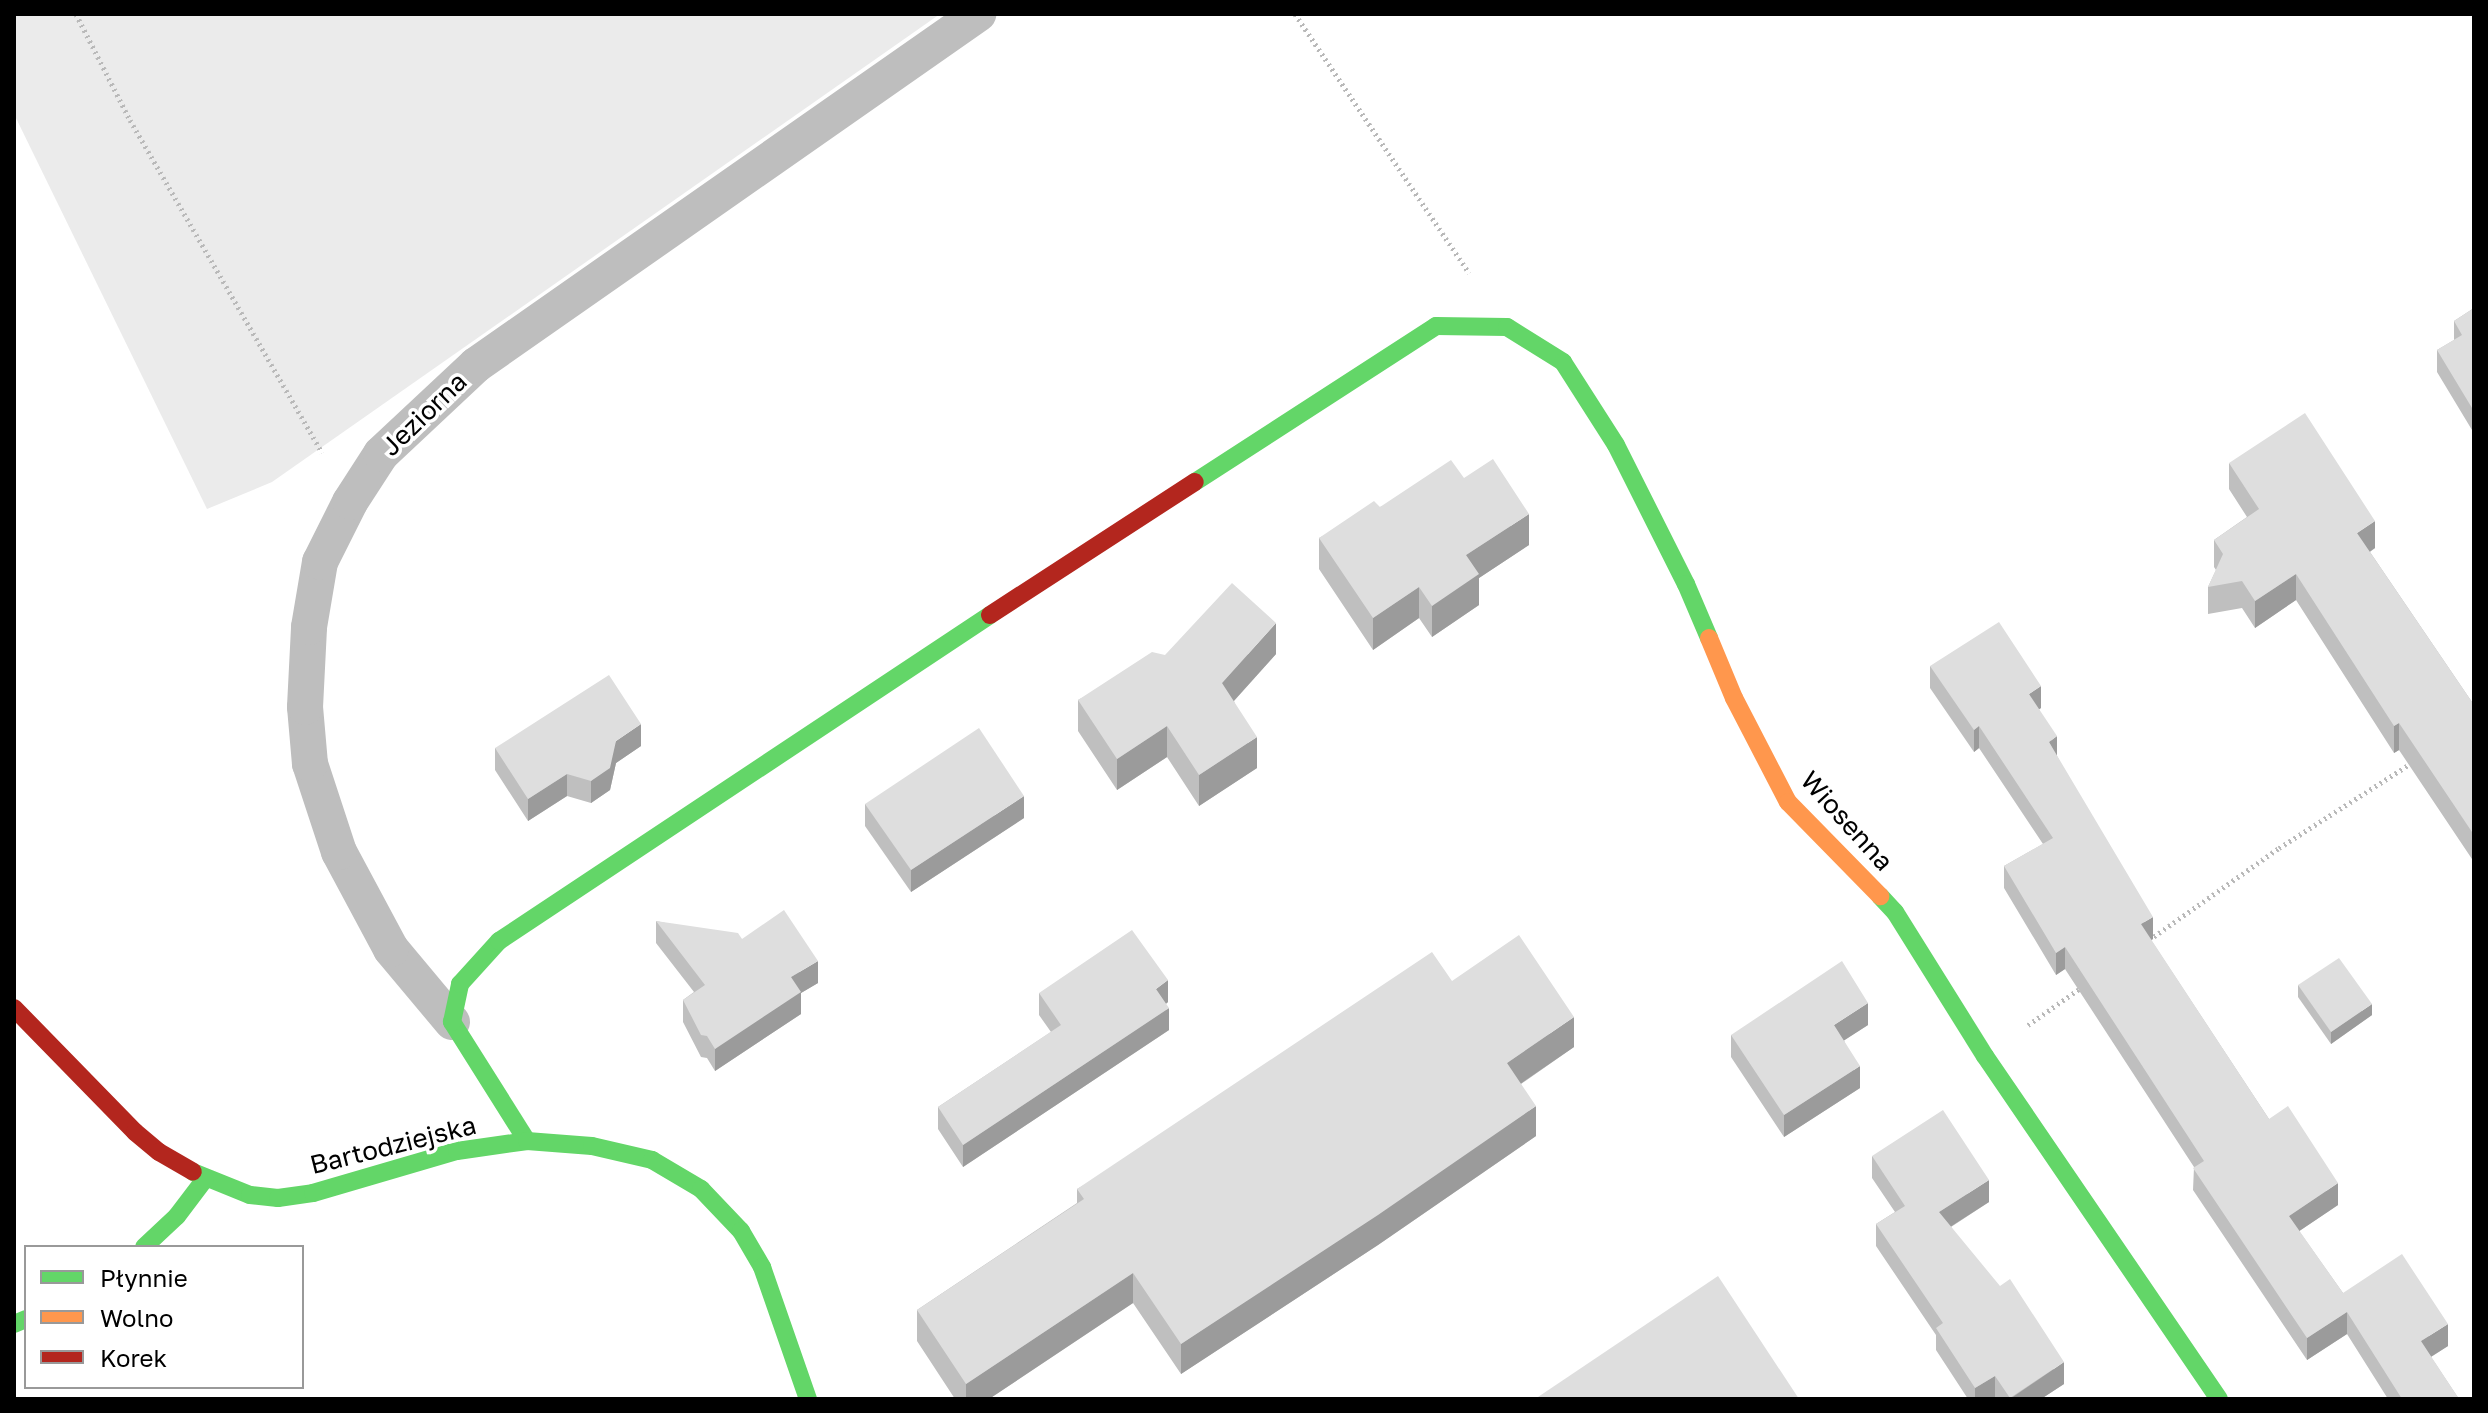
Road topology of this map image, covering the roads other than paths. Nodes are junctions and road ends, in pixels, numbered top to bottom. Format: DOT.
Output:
graph roads {
  1 [pos="978,14"];
  2 [pos="14,1008"];
  3 [pos="452,1022"];
  4 [pos="527,1141"];
  5 [pos="205,1179"];
  6 [pos="146,1245"];
  7 [pos="808,1399"];
  8 [pos="2219,1399"];
  1 -- 3 [label="lane, Jeziorna"];
  2 -- 5 [label="street, Bartodziejska"];
  3 -- 4 [label="street"];
  3 -- 8 [label="street, Wiosenna"];
  4 -- 5 [label="street, Bartodziejska"];
  4 -- 7 [label="street, Bartodziejska"];
  5 -- 6 [label="street"];
}
